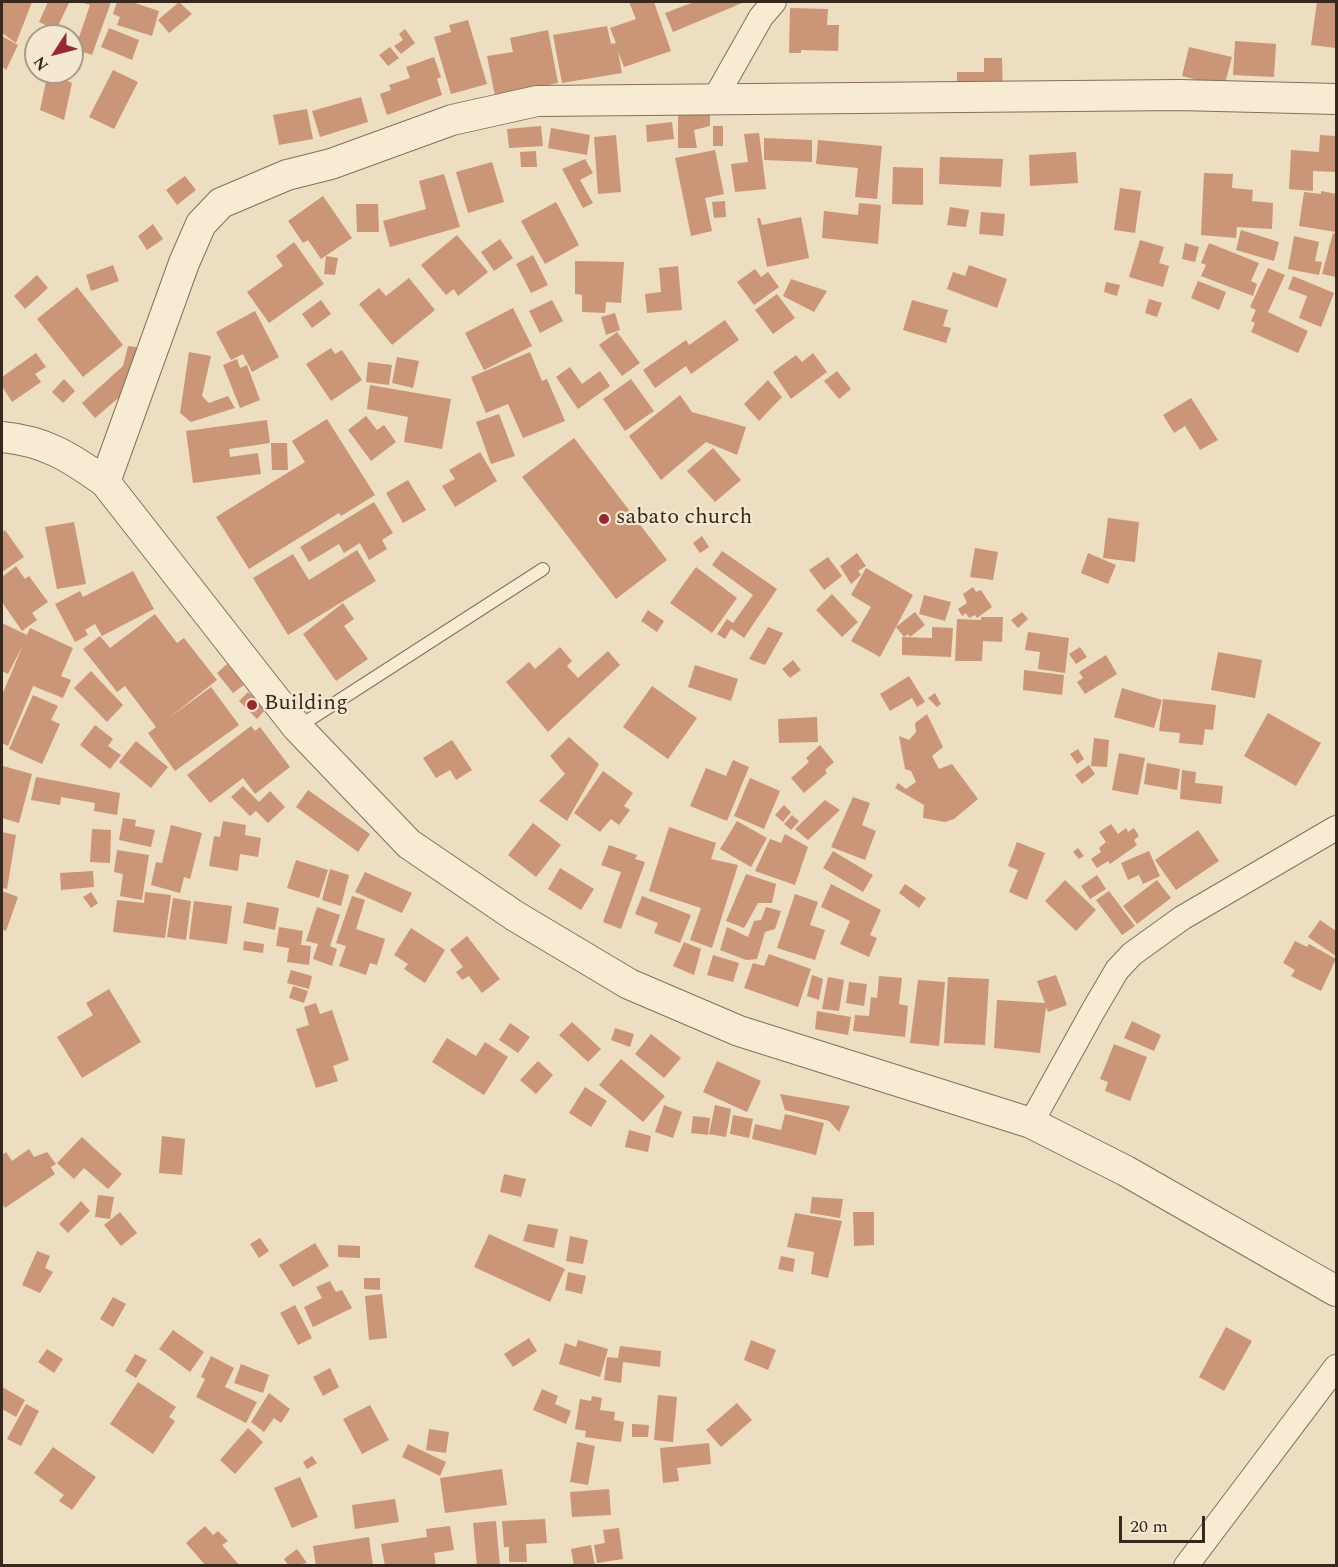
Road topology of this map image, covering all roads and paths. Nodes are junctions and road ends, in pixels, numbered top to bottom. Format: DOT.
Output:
graph roads {
  1 [pos="774,2"];
  2 [pos="1336,99"];
  3 [pos="714,100"];
  4 [pos="2,437"];
  5 [pos="105,482"];
  6 [pos="543,569"];
  7 [pos="297,727"];
  8 [pos="1336,828"];
  9 [pos="1031,1123"];
  10 [pos="1336,1291"];
  11 [pos="1336,1367"];
  12 [pos="1186,1566"];
  1 -- 3 [label="street"];
  2 -- 3 [label="street"];
  3 -- 5 [label="street"];
  4 -- 5 [label="street"];
  5 -- 7 [label="street"];
  6 -- 7 [label="lane"];
  7 -- 9 [label="street"];
  8 -- 9 [label="street"];
  9 -- 10 [label="street"];
  11 -- 12 [label="street"];
}
